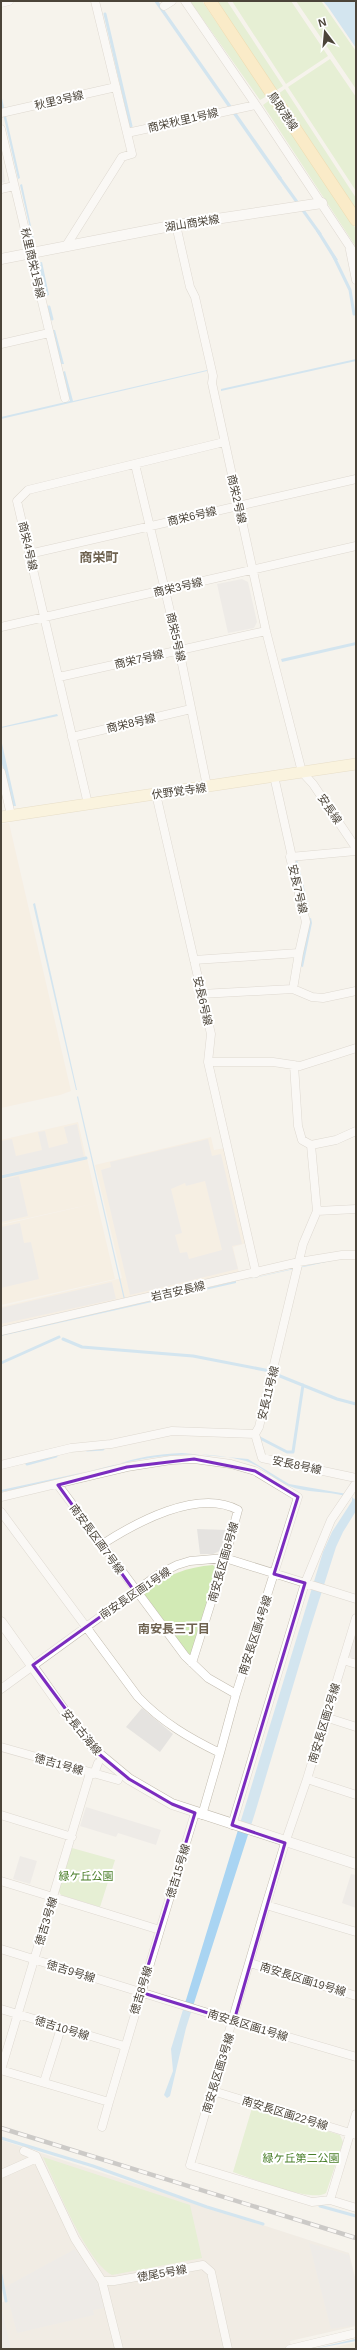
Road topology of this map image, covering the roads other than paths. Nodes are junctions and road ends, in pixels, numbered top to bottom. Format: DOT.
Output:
graph roads {
  1 [pos="9,1"];
  2 [pos="95,1"];
  3 [pos="172,1"];
  4 [pos="185,1"];
  5 [pos="210,1"];
  6 [pos="1,3"];
  7 [pos="164,6"];
  8 [pos="116,87"];
  9 [pos="256,105"];
  10 [pos="1,113"];
  11 [pos="1,129"];
  12 [pos="127,133"];
  13 [pos="14,186"];
  14 [pos="1,188"];
  15 [pos="322,203"];
  16 [pos="356,220"];
  17 [pos="176,225"];
  18 [pos="66,246"];
  19 [pos="350,247"];
  20 [pos="30,252"];
  21 [pos="356,256"];
  22 [pos="1,259"];
  23 [pos="356,280"];
  24 [pos="49,333"];
  25 [pos="1,344"];
  26 [pos="65,398"];
  27 [pos="224,442"];
  28 [pos="136,464"];
  29 [pos="356,479"];
  30 [pos="239,506"];
  31 [pos="150,526"];
  32 [pos="356,546"];
  33 [pos="29,554"];
  34 [pos="252,569"];
  35 [pos="165,590"];
  36 [pos="45,618"];
  37 [pos="1,627"];
  38 [pos="266,631"];
  39 [pos="179,649"];
  40 [pos="59,677"];
  41 [pos="191,709"];
  42 [pos="72,737"];
  43 [pos="356,764"];
  44 [pos="1,772"];
  45 [pos="302,772"];
  46 [pos="274,776"];
  47 [pos="207,786"];
  48 [pos="156,794"];
  49 [pos="88,804"];
  50 [pos="6,816"];
  51 [pos="356,850"];
  52 [pos="292,857"];
  53 [pos="298,952"];
  54 [pos="194,960"];
  55 [pos="292,989"];
  56 [pos="356,991"];
  57 [pos="201,994"];
  58 [pos="356,1048"];
  59 [pos="208,1062"];
  60 [pos="294,1065"];
  61 [pos="356,1131"];
  62 [pos="310,1145"];
  63 [pos="356,1209"];
  64 [pos="317,1211"];
  65 [pos="356,1255"];
  66 [pos="299,1262"];
  67 [pos="256,1273"];
  68 [pos="1,1331"];
  69 [pos="255,1434"];
  70 [pos="262,1458"];
  71 [pos="1,1465"];
  72 [pos="256,1471"];
  73 [pos="356,1478"];
  74 [pos="356,1483"];
  75 [pos="58,1485"];
  76 [pos="1,1497"];
  77 [pos="1,1512"];
  78 [pos="101,1545"];
  79 [pos="225,1558"];
  80 [pos="274,1574"];
  81 [pos="305,1583"];
  82 [pos="135,1592"];
  83 [pos="356,1598"];
  84 [pos="356,1618"];
  85 [pos="1,1622"];
  86 [pos="85,1626"];
  87 [pos="343,1660"];
  88 [pos="192,1663"];
  89 [pos="356,1664"];
  90 [pos="33,1665"];
  91 [pos="1,1689"];
  92 [pos="236,1694"];
  93 [pos="325,1717"];
  94 [pos="356,1727"];
  95 [pos="1,1747"];
  96 [pos="220,1753"];
  97 [pos="98,1763"];
  98 [pos="92,1773"];
  99 [pos="307,1779"];
  100 [pos="118,1780"];
  101 [pos="356,1795"];
  102 [pos="199,1814"];
  103 [pos="1,1815"];
  104 [pos="234,1826"];
  105 [pos="72,1837"];
  106 [pos="285,1843"];
  107 [pos="356,1864"];
  108 [pos="1,1881"];
  109 [pos="54,1897"];
  110 [pos="266,1905"];
  111 [pos="160,1930"];
  112 [pos="356,1932"];
  113 [pos="1,1949"];
  114 [pos="34,1960"];
  115 [pos="250,1963"];
  116 [pos="140,1992"];
  117 [pos="356,1996"];
  118 [pos="1,2009"];
  119 [pos="18,2015"];
  120 [pos="234,2022"];
  121 [pos="61,2028"];
  122 [pos="124,2046"];
  123 [pos="356,2057"];
  124 [pos="1,2070"];
  125 [pos="44,2082"];
  126 [pos="213,2091"];
  127 [pos="109,2102"];
  128 [pos="356,2114"];
  129 [pos="102,2127"];
  130 [pos="353,2134"];
  131 [pos="24,2151"];
  132 [pos="37,2158"];
  133 [pos="1,2174"];
  134 [pos="330,2200"];
  135 [pos="356,2208"];
  136 [pos="102,2281"];
  137 [pos="356,2333"];
  138 [pos="119,2349"];
  139 [pos="228,2349"];
  140 [pos="290,2349"];
  1 -- 6 [label="street"];
  2 -- 8 [label="street"];
  3 -- 7 [label="street"];
  4 -- 9 [label="street"];
  5 -- 16 [label="main road, 鳥取港線"];
  8 -- 10 [label="street, 秋里3号線"];
  8 -- 12 [label="street"];
  9 -- 12 [label="street, 商栄秋里1号線"];
  9 -- 15 [label="street"];
  11 -- 13 [label="street, 秋里商栄1号線"];
  12 -- 18 [label="street"];
  13 -- 14 [label="street"];
  13 -- 20 [label="street, 秋里商栄1号線"];
  15 -- 17 [label="street, 湖山商栄線"];
  15 -- 19 [label="street"];
  17 -- 18 [label="street, 湖山商栄線"];
  17 -- 27 [label="street, 商栄2号線"];
  18 -- 20 [label="street, 湖山商栄線"];
  19 -- 21 [label="street"];
  19 -- 23 [label="street"];
  20 -- 22 [label="street, 湖山商栄線"];
  20 -- 24 [label="street, 秋里商栄1号線"];
  24 -- 25 [label="street"];
  24 -- 26 [label="street, 秋里商栄1号線"];
  27 -- 28 [label="street, 商栄4号線"];
  27 -- 30 [label="street, 商栄2号線"];
  28 -- 31 [label="street, 商栄5号線"];
  28 -- 33 [label="street, 商栄4号線"];
  29 -- 30 [label="street, 商栄6号線"];
  30 -- 31 [label="street, 商栄6号線"];
  30 -- 34 [label="street, 商栄2号線"];
  31 -- 33 [label="street, 商栄6号線"];
  31 -- 35 [label="street, 商栄5号線"];
  32 -- 34 [label="street, 商栄3号線"];
  33 -- 36 [label="street, 商栄4号線"];
  34 -- 35 [label="street, 商栄3号線"];
  34 -- 38 [label="street, 商栄2号線"];
  35 -- 36 [label="street, 商栄3号線"];
  35 -- 39 [label="street, 商栄5号線"];
  36 -- 37 [label="street, 商栄3号線"];
  36 -- 40 [label="street, 商栄4号線"];
  38 -- 39 [label="street, 商栄7号線"];
  38 -- 45 [label="street, 商栄2号線"];
  39 -- 40 [label="street, 商栄7号線"];
  39 -- 41 [label="street, 商栄5号線"];
  40 -- 42 [label="street, 商栄4号線"];
  41 -- 42 [label="street, 商栄8号線"];
  41 -- 47 [label="street, 商栄5号線"];
  42 -- 49 [label="street, 商栄4号線"];
  43 -- 45 [label="main road, 伏野覚寺線"];
  44 -- 50 [label="street"];
  45 -- 46 [label="main road, 伏野覚寺線"];
  45 -- 51 [label="street, 安長線"];
  46 -- 47 [label="main road, 伏野覚寺線"];
  46 -- 52 [label="street"];
  47 -- 48 [label="main road, 伏野覚寺線"];
  48 -- 49 [label="main road, 伏野覚寺線"];
  48 -- 54 [label="street, 安長6号線"];
  49 -- 50 [label="main road, 伏野覚寺線"];
  51 -- 52 [label="street, 安長7号線"];
  52 -- 53 [label="street, 安長7号線"];
  53 -- 54 [label="street"];
  53 -- 55 [label="street, 安長7号線"];
  54 -- 57 [label="street, 安長6号線"];
  55 -- 56 [label="street"];
  55 -- 57 [label="street"];
  57 -- 59 [label="street, 安長6号線"];
  58 -- 60 [label="street"];
  59 -- 60 [label="street"];
  59 -- 67 [label="street, 安長6号線"];
  60 -- 62 [label="street"];
  61 -- 62 [label="street"];
  62 -- 64 [label="street"];
  63 -- 64 [label="street"];
  64 -- 66 [label="street, 安長11号線"];
  65 -- 66 [label="street, 岩吉安長線"];
  66 -- 67 [label="street, 岩吉安長線"];
  66 -- 69 [label="street, 安長11号線"];
  67 -- 68 [label="street, 岩吉安長線"];
  69 -- 70 [label="street, 安長8号線"];
  69 -- 71 [label="street, 安長11号線"];
  70 -- 72 [label="street"];
  70 -- 73 [label="street, 安長8号線"];
  72 -- 75 [label="street, 南安長区画4号線"];
  72 -- 80 [label="street, 南安長区画4号線"];
  74 -- 81 [label="street"];
  75 -- 76 [label="street, 南安長区画4号線"];
  75 -- 78 [label="street, 南安長区画7号線"];
  77 -- 86 [label="street"];
  78 -- 79 [label="street, 南安長区画8号線"];
  78 -- 82 [label="street, 南安長区画7号線"];
  79 -- 80 [label="street, 南安長区画1号線"];
  79 -- 82 [label="street, 南安長区画1号線"];
  79 -- 88 [label="street, 南安長区画8号線"];
  80 -- 81 [label="street, 南安長区画1号線"];
  80 -- 92 [label="street, 南安長区画4号線"];
  81 -- 83 [label="street, 南安長区画1号線"];
  81 -- 104 [label="street"];
  82 -- 86 [label="street, 南安長区画1号線"];
  82 -- 88 [label="street, 南安長区画7号線"];
  84 -- 87 [label="street, 南安長区画2号線"];
  85 -- 90 [label="street, 安長古海線"];
  86 -- 90 [label="street, 南安長区画1号線"];
  86 -- 96 [label="street"];
  87 -- 89 [label="street"];
  87 -- 93 [label="street, 南安長区画2号線"];
  88 -- 92 [label="street, 南安長区画7号線"];
  90 -- 91 [label="street, 南安長区画1号線"];
  90 -- 102 [label="street, 安長古海線"];
  92 -- 96 [label="street, 南安長区画4号線"];
  93 -- 94 [label="street"];
  93 -- 99 [label="street, 南安長区画2号線"];
  95 -- 98 [label="street, 徳吉1号線"];
  96 -- 102 [label="street, 徳吉15号線"];
  97 -- 98 [label="street, 徳吉3号線"];
  98 -- 100 [label="street, 徳吉1号線"];
  98 -- 105 [label="street, 徳吉3号線"];
  99 -- 101 [label="street"];
  99 -- 106 [label="street, 南安長区画2号線"];
  102 -- 104 [label="street, 安長古海線"];
  102 -- 111 [label="street, 徳吉15号線"];
  103 -- 105 [label="street"];
  104 -- 106 [label="street, 安長古海線"];
  105 -- 109 [label="street, 徳吉3号線"];
  106 -- 107 [label="street"];
  106 -- 110 [label="street, 南安長区画3号線"];
  108 -- 109 [label="street"];
  109 -- 111 [label="street"];
  109 -- 114 [label="street, 徳吉3号線"];
  110 -- 112 [label="street"];
  110 -- 115 [label="street, 南安長区画3号線"];
  111 -- 116 [label="street, 徳吉8号線"];
  113 -- 114 [label="street, 徳吉9号線"];
  114 -- 116 [label="street, 徳吉9号線"];
  114 -- 119 [label="street, 徳吉3号線"];
  115 -- 117 [label="street, 南安長区画19号線"];
  115 -- 120 [label="street, 南安長区画3号線"];
  116 -- 120 [label="street, 南安長区画1号線"];
  116 -- 122 [label="street, 徳吉8号線"];
  118 -- 119 [label="street, 徳吉10号線"];
  119 -- 121 [label="street, 徳吉10号線"];
  119 -- 124 [label="street, 徳吉3号線"];
  120 -- 123 [label="street, 南安長区画1号線"];
  120 -- 126 [label="street, 南安長区画3号線"];
  121 -- 122 [label="street, 徳吉10号線"];
  121 -- 125 [label="street"];
  122 -- 127 [label="street, 徳吉8号線"];
  124 -- 125 [label="street"];
  125 -- 127 [label="street"];
  126 -- 130 [label="street, 南安長区画22号線"];
  126 -- 134 [label="street, 南安長区画3号線"];
  127 -- 129 [label="street, 徳吉8号線"];
  128 -- 130 [label="street"];
  130 -- 134 [label="street"];
  131 -- 132 [label="street"];
  132 -- 133 [label="street"];
  132 -- 136 [label="street"];
  134 -- 135 [label="street, 南安長区画3号線"];
  136 -- 138 [label="street"];
  136 -- 139 [label="street, 徳尾5号線"];
  137 -- 140 [label="street"];
}
